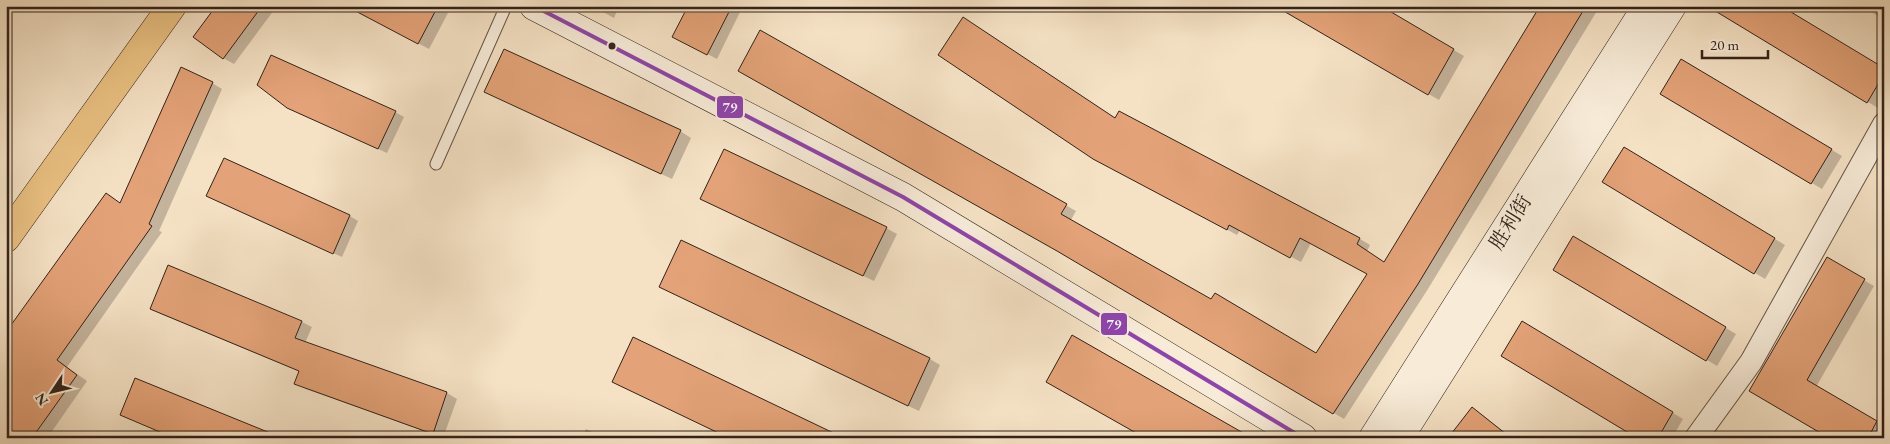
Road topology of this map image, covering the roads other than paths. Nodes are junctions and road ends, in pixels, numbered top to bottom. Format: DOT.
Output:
graph roads {
  1 [pos="172,6"];
  2 [pos="506,6"];
  3 [pos="534,6"];
  4 [pos="1647,6"];
  5 [pos="1672,6"];
  6 [pos="1884,124"];
  7 [pos="436,164"];
  8 [pos="6,238"];
  9 [pos="1302,438"];
  10 [pos="1373,438"];
  11 [pos="1399,438"];
  12 [pos="1696,438"];
  1 -- 8 [label="main road"];
  2 -- 7 [label="lane"];
  3 -- 9 [label="street"];
  4 -- 10 [label="street, 胜利街"];
  5 -- 11 [label="street, 胜利街"];
  6 -- 12 [label="street"];
}
